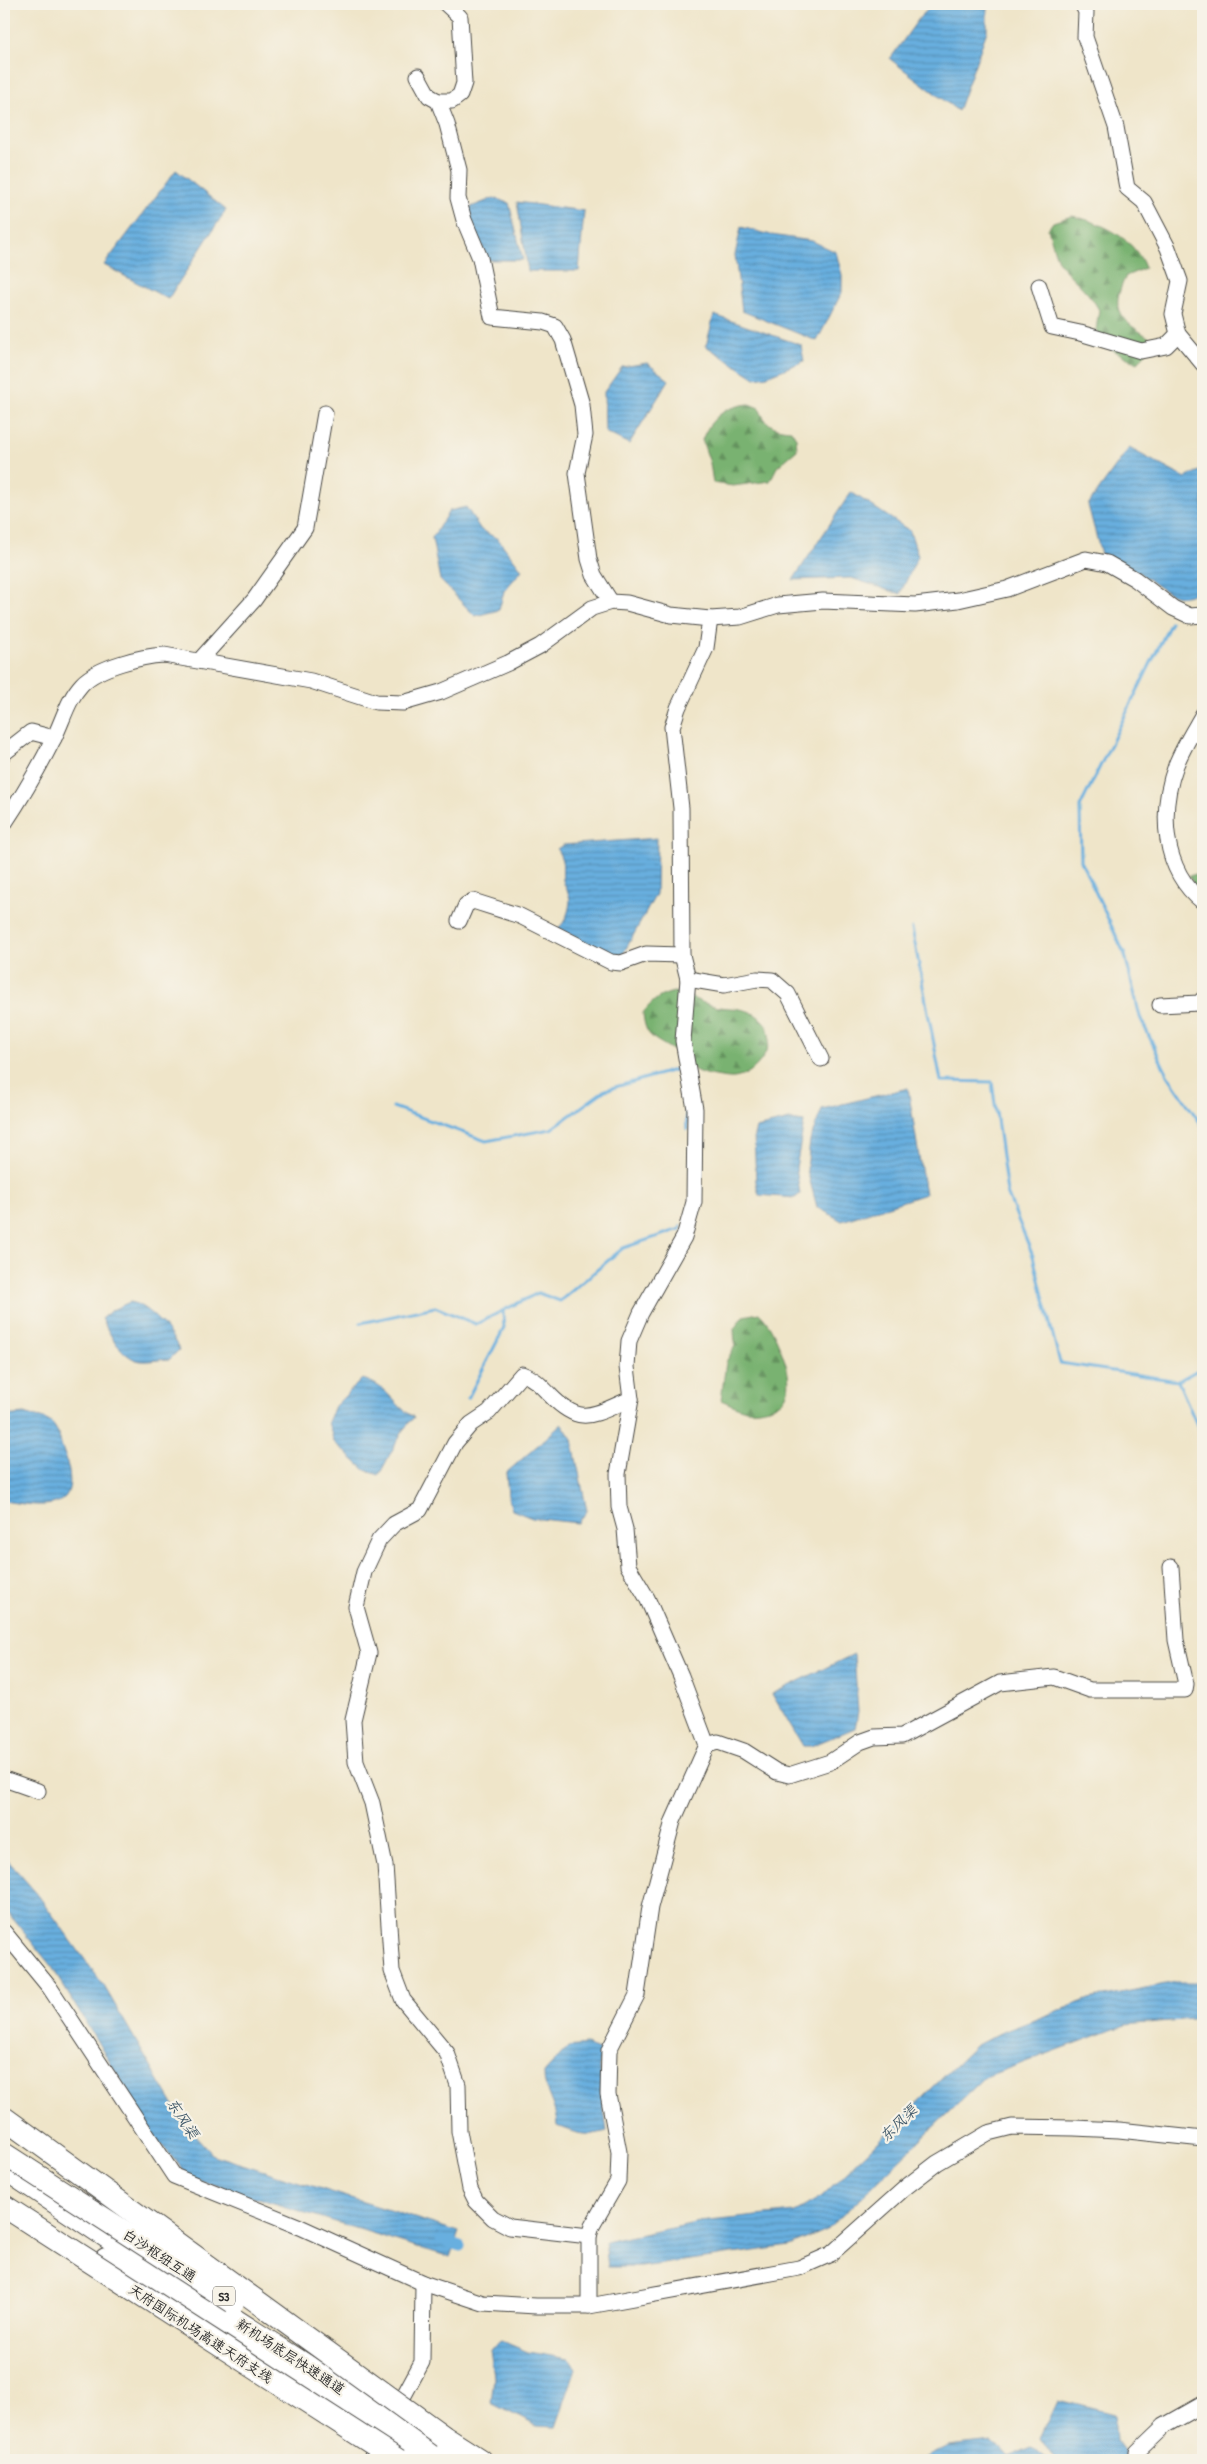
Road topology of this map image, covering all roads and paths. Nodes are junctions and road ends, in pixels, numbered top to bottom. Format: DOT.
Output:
graph roads {
  1 [pos="446,4"];
  2 [pos="1082,4"];
  3 [pos="418,76"];
  4 [pos="438,101"];
  5 [pos="1039,286"];
  6 [pos="1178,334"];
  7 [pos="1203,364"];
  8 [pos="325,412"];
  9 [pos="611,602"];
  10 [pos="1203,614"];
  11 [pos="710,619"];
  12 [pos="199,661"];
  13 [pos="1203,714"];
  14 [pos="54,738"];
  15 [pos="4,753"];
  16 [pos="4,824"];
  17 [pos="1203,902"];
  18 [pos="459,921"];
  19 [pos="682,955"];
  20 [pos="688,979"];
  21 [pos="1203,999"];
  22 [pos="1160,1005"];
  23 [pos="821,1059"];
  24 [pos="631,1399"];
  25 [pos="1171,1567"];
  26 [pos="708,1745"];
  27 [pos="4,1779"];
  28 [pos="38,1791"];
  29 [pos="4,1932"];
  30 [pos="4,2118"];
  31 [pos="1203,2139"];
  32 [pos="4,2154"];
  33 [pos="4,2168"];
  34 [pos="4,2194"];
  35 [pos="4,2206"];
  36 [pos="589,2236"];
  37 [pos="424,2282"];
  38 [pos="589,2306"];
  39 [pos="1203,2404"];
  40 [pos="444,2438"];
  41 [pos="370,2460"];
  42 [pos="398,2460"];
  43 [pos="420,2460"];
  44 [pos="454,2460"];
  45 [pos="480,2460"];
  46 [pos="1138,2460"];
  1 -- 4 [label="street"];
  2 -- 6 [label="street"];
  3 -- 4 [label="street"];
  4 -- 9 [label="street"];
  5 -- 6 [label="street"];
  6 -- 7 [label="street"];
  8 -- 12 [label="street"];
  9 -- 11 [label="street"];
  9 -- 12 [label="street"];
  10 -- 11 [label="street"];
  11 -- 19 [label="street"];
  12 -- 14 [label="street"];
  13 -- 17 [label="street"];
  14 -- 15 [label="street"];
  14 -- 16 [label="street"];
  18 -- 19 [label="street"];
  19 -- 20 [label="street"];
  20 -- 23 [label="street"];
  20 -- 24 [label="street"];
  21 -- 22 [label="street"];
  24 -- 26 [label="street"];
  24 -- 36 [label="street"];
  25 -- 26 [label="street"];
  26 -- 36 [label="street"];
  27 -- 28 [label="street"];
  29 -- 37 [label="street"];
  30 -- 40 [label="highway, bridge"];
  31 -- 38 [label="street"];
  32 -- 40 [label="highway, 白沙枢纽互通 / S3, bridge"];
  33 -- 44 [label="highway, 新机场底层快速通道"];
  34 -- 43 [label="highway, 新机场底层快速通道"];
  35 -- 42 [label="highway, 天府国际机场高速天府支线, bridge"];
  36 -- 38 [label="street"];
  37 -- 38 [label="street"];
  37 -- 41 [label="street"];
  39 -- 46 [label="street"];
  40 -- 45 [label="highway, S3"];
}
